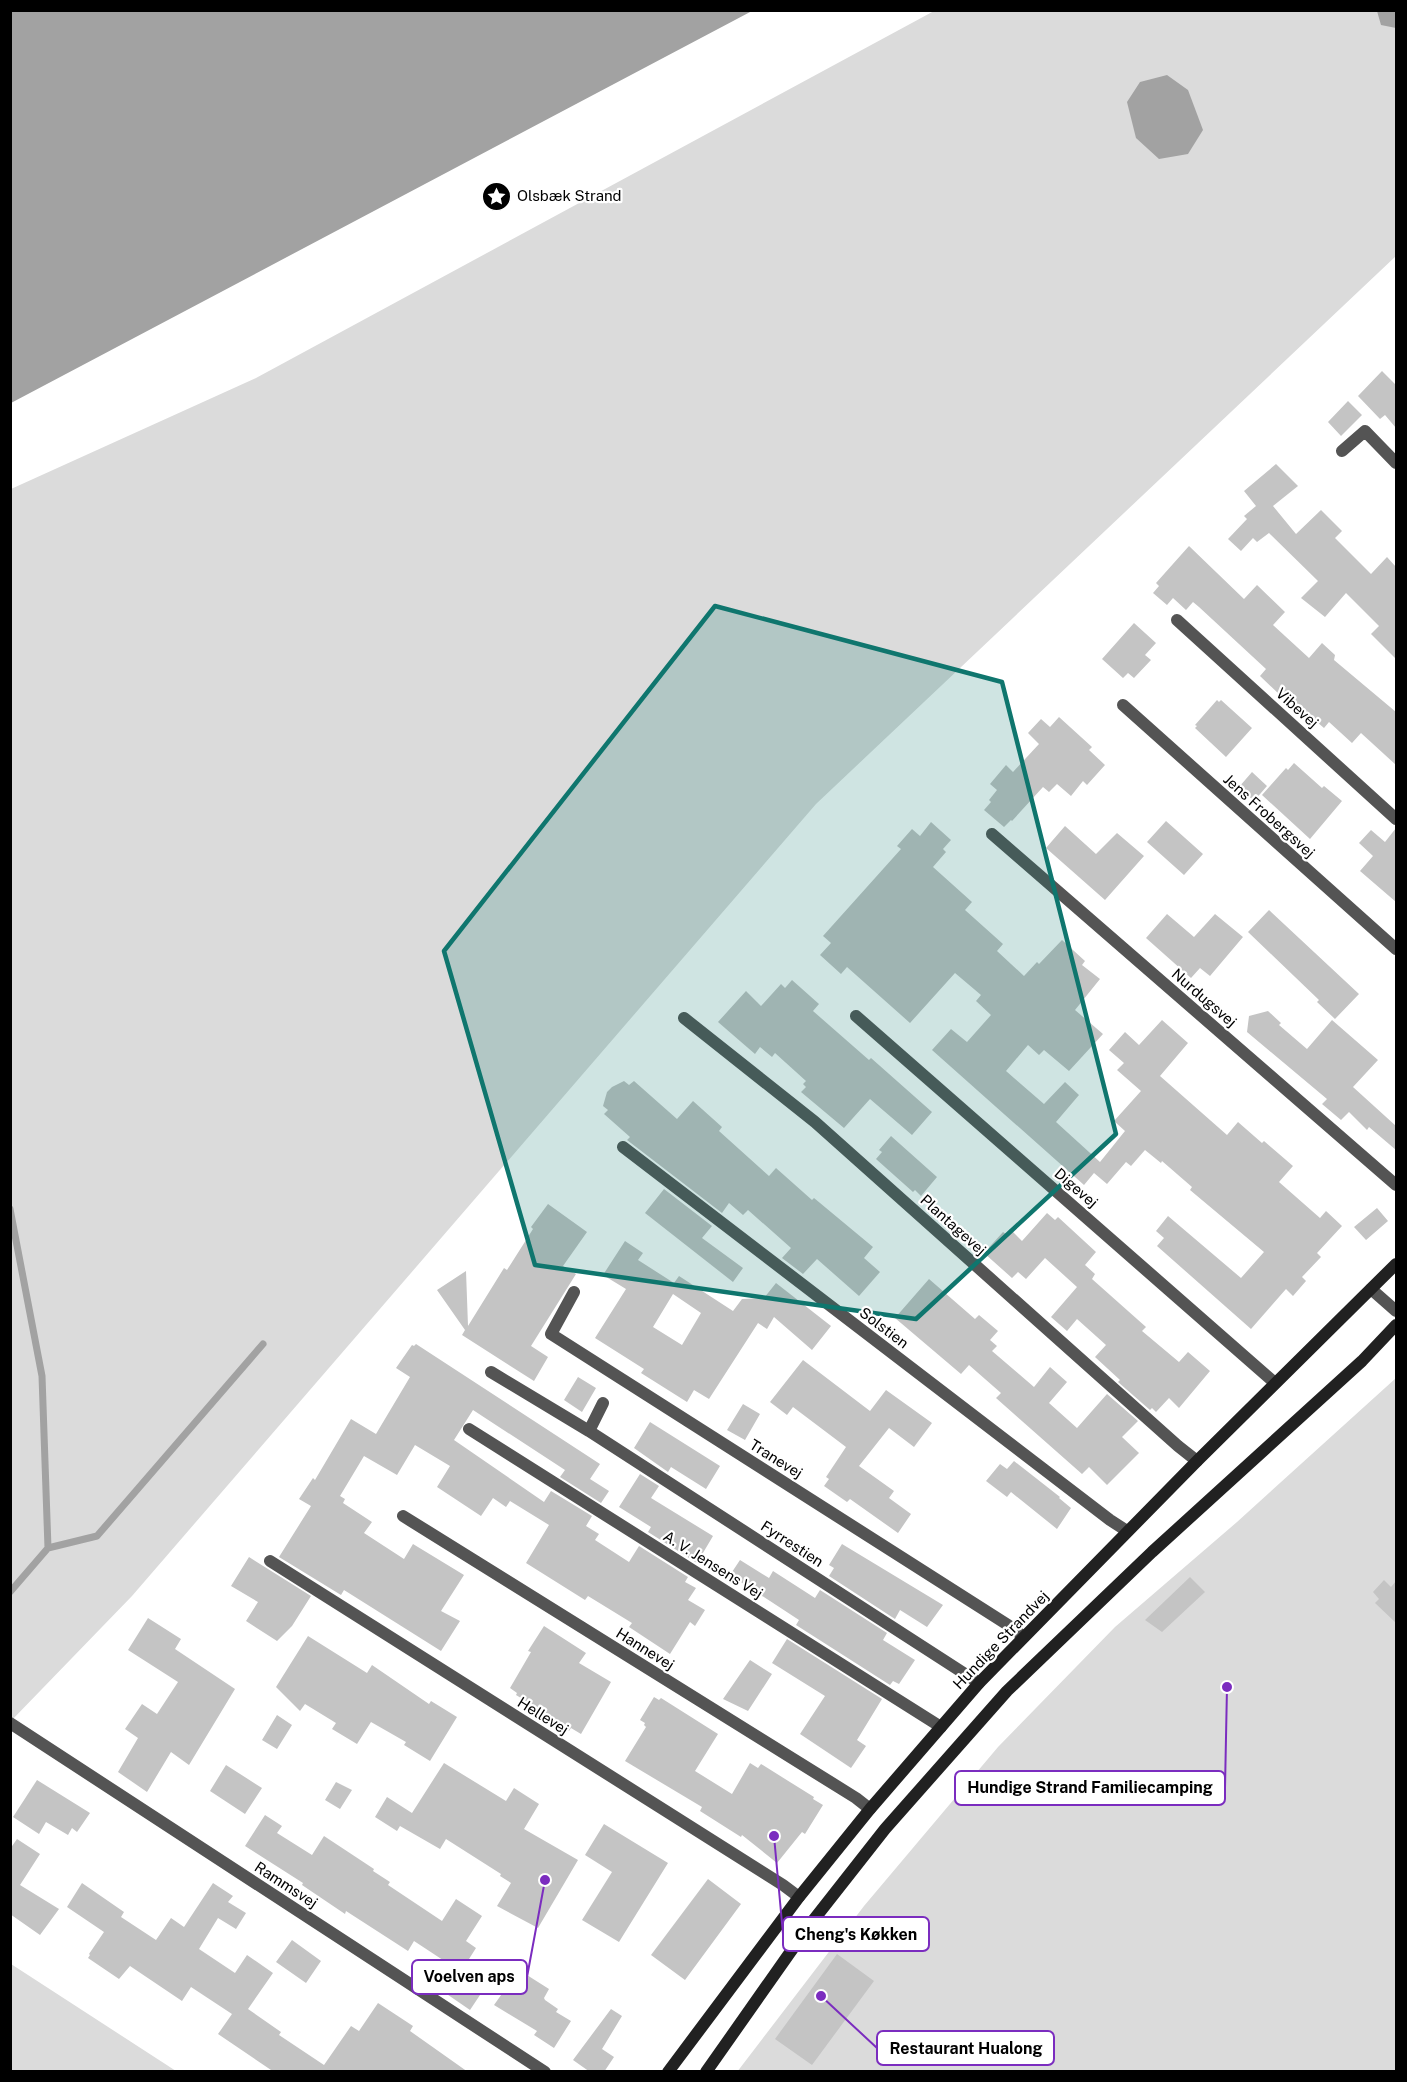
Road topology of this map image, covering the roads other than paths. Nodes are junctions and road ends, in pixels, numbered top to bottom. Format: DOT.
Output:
graph roads {
  1 [pos="1342,451"];
  2 [pos="1396,463"];
  3 [pos="1177,620"];
  4 [pos="1123,705"];
  5 [pos="1396,819"];
  6 [pos="992,834"];
  7 [pos="1396,949"];
  8 [pos="856,1016"];
  9 [pos="684,1018"];
  10 [pos="623,1147"];
  11 [pos="1396,1185"];
  12 [pos="1396,1264"];
  13 [pos="1371,1289"];
  14 [pos="574,1292"];
  15 [pos="1396,1311"];
  16 [pos="1396,1325"];
  17 [pos="491,1372"];
  18 [pos="1275,1383"];
  19 [pos="603,1403"];
  20 [pos="468,1429"];
  21 [pos="588,1431"];
  22 [pos="1197,1461"];
  23 [pos="402,1516"];
  24 [pos="1127,1531"];
  25 [pos="270,1561"];
  26 [pos="1024,1637"];
  27 [pos="979,1683"];
  28 [pos="10,1723"];
  29 [pos="941,1727"];
  30 [pos="870,1809"];
  31 [pos="800,1897"];
  32 [pos="545,2072"];
  33 [pos="668,2072"];
  34 [pos="706,2072"];
  1 -- 2 [label="street"];
  3 -- 5 [label="street, Vibevej"];
  4 -- 7 [label="street, Jens Frobergsvej"];
  6 -- 11 [label="street, Nurdugsvej"];
  8 -- 18 [label="street, Digevej"];
  9 -- 22 [label="street, Plantagevej"];
  10 -- 24 [label="street, Solstien"];
  12 -- 13 [label="main road, Hundige Strandvej"];
  13 -- 15 [label="street"];
  13 -- 18 [label="main road, Hundige Strandvej"];
  14 -- 26 [label="street, Tranevej"];
  16 -- 34 [label="main road"];
  17 -- 21 [label="street, Fyrrestien"];
  18 -- 22 [label="main road, Hundige Strandvej"];
  19 -- 21 [label="street"];
  20 -- 29 [label="street, A. V. Jensens Vej"];
  21 -- 27 [label="street, Fyrrestien"];
  22 -- 24 [label="main road, Hundige Strandvej"];
  23 -- 30 [label="street, Hannevej"];
  24 -- 26 [label="main road, Hundige Strandvej"];
  25 -- 31 [label="street, Hellevej"];
  26 -- 27 [label="main road, Hundige Strandvej"];
  27 -- 29 [label="main road, Hundige Strandvej"];
  28 -- 32 [label="street, Rammsvej"];
  29 -- 30 [label="main road, Hundige Strandvej"];
  30 -- 31 [label="main road, Hundige Strandvej"];
  31 -- 33 [label="main road, Hundige Strandvej"];
}
